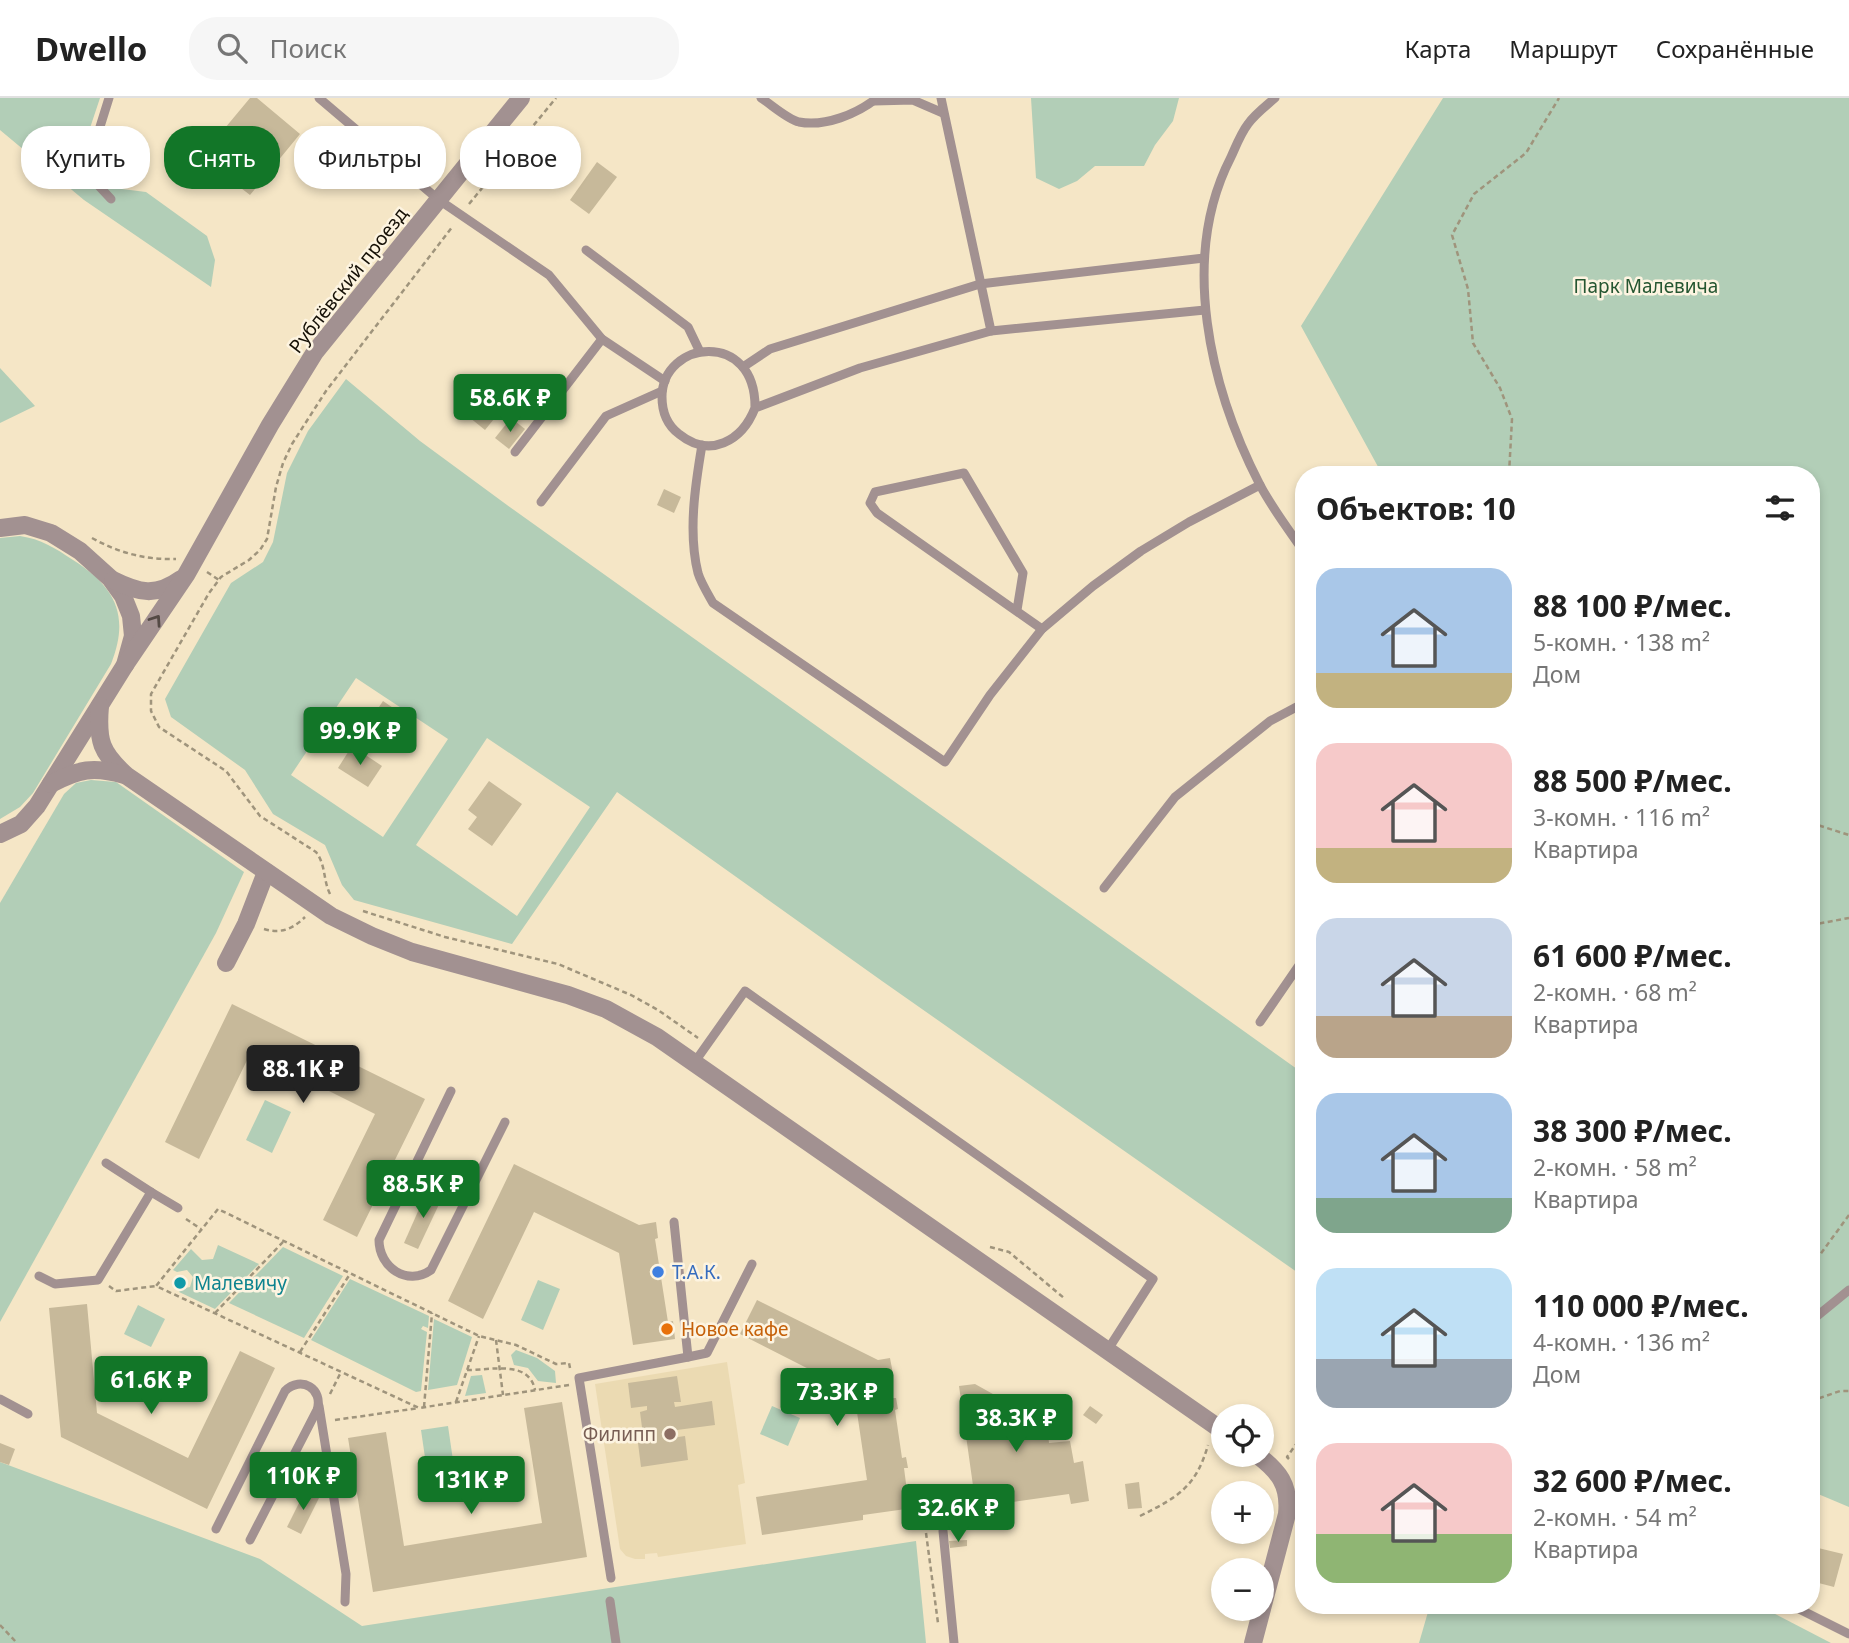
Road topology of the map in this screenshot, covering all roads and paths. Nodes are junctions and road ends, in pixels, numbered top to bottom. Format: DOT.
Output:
graph roads {
  1 [pos="109,98"];
  2 [pos="319,98"];
  3 [pos="521,98"];
  4 [pos="556,98"];
  5 [pos="761,98"];
  6 [pos="941,98"];
  7 [pos="1275,98"];
  8 [pos="1559,98"];
  9 [pos="875,99"];
  10 [pos="943,113"];
  11 [pos="111,199"];
  12 [pos="439,200"];
  13 [pos="461,215"];
  14 [pos="586,250"];
  15 [pos="1204,258"];
  16 [pos="981,284"];
  17 [pos="1205,310"];
  18 [pos="991,331"];
  19 [pos="602,339"];
  20 [pos="700,352"];
  21 [pos="743,367"];
  22 [pos="663,386"];
  23 [pos="755,408"];
  24 [pos="702,445"];
  25 [pos="515,452"];
  26 [pos="1509,466"];
  27 [pos="1260,485"];
  28 [pos="541,502"];
  29 [pos="0,528"];
  30 [pos="88,535"];
  31 [pos="1295,538"];
  32 [pos="190,569"];
  33 [pos="110,578"];
  34 [pos="219,580"];
  35 [pos="1017,610"];
  36 [pos="1042,629"];
  37 [pos="125,665"];
  38 [pos="100,706"];
  39 [pos="1295,708"];
  40 [pos="127,776"];
  41 [pos="50,784"];
  42 [pos="1820,826"];
  43 [pos="0,834"];
  44 [pos="1849,835"];
  45 [pos="266,872"];
  46 [pos="326,885"];
  47 [pos="1104,888"];
  48 [pos="334,899"];
  49 [pos="313,904"];
  50 [pos="355,909"];
  51 [pos="1849,918"];
  52 [pos="247,921"];
  53 [pos="1820,923"];
  54 [pos="226,963"];
  55 [pos="1295,971"];
  56 [pos="1260,1022"];
  57 [pos="707,1046"];
  58 [pos="694,1063"];
  59 [pos="451,1091"];
  60 [pos="505,1122"];
  61 [pos="106,1163"];
  62 [pos="151,1192"];
  63 [pos="178,1208"];
  64 [pos="1849,1215"];
  65 [pos="674,1222"];
  66 [pos="201,1229"];
  67 [pos="284,1242"];
  68 [pos="990,1248"];
  69 [pos="1820,1255"];
  70 [pos="752,1264"];
  71 [pos="350,1274"];
  72 [pos="39,1276"];
  73 [pos="98,1280"];
  74 [pos="156,1286"];
  75 [pos="1849,1290"];
  76 [pos="1069,1303"];
  77 [pos="215,1313"];
  78 [pos="432,1313"];
  79 [pos="1820,1314"];
  80 [pos="480,1336"];
  81 [pos="496,1340"];
  82 [pos="1107,1351"];
  83 [pos="300,1352"];
  84 [pos="688,1357"];
  85 [pos="500,1369"];
  86 [pos="467,1370"];
  87 [pos="341,1372"];
  88 [pos="576,1385"];
  89 [pos="535,1390"];
  90 [pos="1849,1391"];
  91 [pos="503,1395"];
  92 [pos="330,1398"];
  93 [pos="1820,1398"];
  94 [pos="0,1399"];
  95 [pos="456,1402"];
  96 [pos="319,1405"];
  97 [pos="421,1408"];
  98 [pos="28,1414"];
  99 [pos="321,1422"];
  100 [pos="1211,1424"];
  101 [pos="1208,1444"];
  102 [pos="1295,1446"];
  103 [pos="1287,1457"];
  104 [pos="1269,1467"];
  105 [pos="1140,1516"];
  106 [pos="216,1529"];
  107 [pos="943,1531"];
  108 [pos="926,1533"];
  109 [pos="250,1540"];
  110 [pos="611,1578"];
  111 [pos="610,1601"];
  112 [pos="345,1602"];
  113 [pos="1809,1614"];
  114 [pos="0,1625"];
  115 [pos="939,1630"];
  116 [pos="1849,1634"];
  117 [pos="17,1643"];
  118 [pos="616,1643"];
  119 [pos="954,1643"];
  120 [pos="1253,1643"];
  1 -- 11 [label="lane"];
  2 -- 12 [label="lane"];
  3 -- 12 [label="street, Рублёвский проезд"];
  4 -- 13 [label="path"];
  5 -- 9 [label="lane"];
  6 -- 10 [label="lane"];
  7 -- 15 [label="lane"];
  8 -- 26 [label="path"];
  9 -- 10 [label="lane"];
  10 -- 16 [label="lane"];
  12 -- 13 [label="lane"];
  12 -- 32 [label="street, Рублёвский проезд"];
  13 -- 19 [label="lane"];
  13 -- 34 [label="path"];
  14 -- 20 [label="lane"];
  15 -- 16 [label="lane"];
  15 -- 17 [label="lane"];
  16 -- 18 [label="lane"];
  16 -- 21 [label="lane"];
  17 -- 18 [label="lane"];
  17 -- 27 [label="lane"];
  18 -- 23 [label="lane"];
  19 -- 22 [label="lane"];
  19 -- 25 [label="lane"];
  20 -- 21 [label="lane"];
  20 -- 22 [label="lane"];
  21 -- 23 [label="lane"];
  22 -- 24 [label="lane"];
  22 -- 28 [label="lane"];
  23 -- 24 [label="lane"];
  24 -- 36 [label="lane"];
  27 -- 31 [label="lane"];
  27 -- 36 [label="lane"];
  29 -- 33 [label="street"];
  30 -- 32 [label="path"];
  32 -- 33 [label="street"];
  32 -- 34 [label="path"];
  37 -- 32 [label="street, Рублёвский проезд, one-way"];
  33 -- 37 [label="street"];
  34 -- 46 [label="path"];
  35 -- 35 [label="lane"];
  35 -- 36 [label="lane"];
  37 -- 38 [label="street, Рублёвский проезд"];
  38 -- 40 [label="street"];
  38 -- 41 [label="street, Рублёвский проезд"];
  39 -- 47 [label="lane"];
  40 -- 41 [label="street"];
  40 -- 45 [label="street"];
  41 -- 43 [label="street, Рублёвский проезд"];
  42 -- 44 [label="path"];
  45 -- 49 [label="street"];
  45 -- 52 [label="street"];
  46 -- 48 [label="path"];
  46 -- 49 [label="path"];
  49 -- 52 [label="path"];
  49 -- 58 [label="street"];
  50 -- 57 [label="path"];
  51 -- 53 [label="path"];
  52 -- 54 [label="street"];
  55 -- 56 [label="lane"];
  57 -- 58 [label="lane"];
  57 -- 82 [label="lane"];
  58 -- 82 [label="street"];
  59 -- 60 [label="lane"];
  61 -- 62 [label="lane"];
  62 -- 63 [label="lane"];
  62 -- 73 [label="lane"];
  63 -- 66 [label="path"];
  64 -- 69 [label="path"];
  65 -- 84 [label="lane"];
  66 -- 67 [label="path"];
  66 -- 74 [label="path"];
  67 -- 71 [label="path"];
  67 -- 77 [label="path"];
  68 -- 76 [label="path"];
  70 -- 84 [label="lane"];
  71 -- 78 [label="path"];
  71 -- 83 [label="path"];
  72 -- 73 [label="lane"];
  73 -- 74 [label="path"];
  74 -- 77 [label="path"];
  75 -- 79 [label="lane"];
  77 -- 83 [label="path"];
  78 -- 80 [label="path"];
  78 -- 97 [label="path"];
  80 -- 81 [label="path"];
  80 -- 86 [label="path"];
  81 -- 85 [label="path"];
  81 -- 88 [label="path"];
  82 -- 100 [label="street"];
  83 -- 87 [label="path"];
  84 -- 88 [label="lane"];
  85 -- 86 [label="path"];
  85 -- 89 [label="path"];
  85 -- 91 [label="path"];
  86 -- 95 [label="path"];
  87 -- 92 [label="path"];
  87 -- 97 [label="path"];
  88 -- 89 [label="path"];
  88 -- 110 [label="lane"];
  89 -- 91 [label="path"];
  90 -- 93 [label="path"];
  91 -- 95 [label="path"];
  94 -- 98 [label="lane"];
  95 -- 97 [label="path"];
  96 -- 99 [label="lane"];
  96 -- 106 [label="lane"];
  96 -- 109 [label="lane"];
  97 -- 99 [label="path"];
  99 -- 112 [label="lane"];
  101 -- 105 [label="path"];
  102 -- 103 [label="path"];
  104 -- 120 [label="street"];
  107 -- 119 [label="lane"];
  108 -- 115 [label="path"];
  111 -- 118 [label="lane"];
  113 -- 116 [label="lane"];
  114 -- 117 [label="path"];
}
